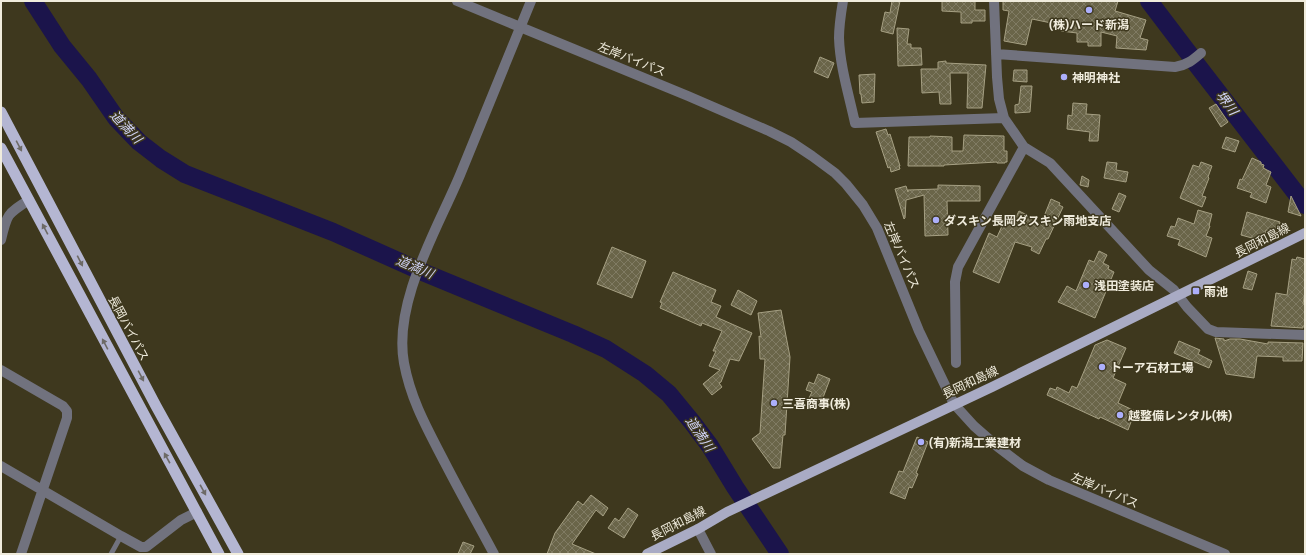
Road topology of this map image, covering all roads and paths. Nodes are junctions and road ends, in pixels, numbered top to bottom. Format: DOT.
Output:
graph roads {
  1 [pos="457,1"];
  2 [pos="531,1"];
  3 [pos="843,1"];
  4 [pos="994,1"];
  5 [pos="520,27"];
  6 [pos="1201,53"];
  7 [pos="996,54"];
  8 [pos="1,112"];
  9 [pos="1004,118"];
  10 [pos="1024,147"];
  11 [pos="1,148"];
  12 [pos="29,200"];
  13 [pos="1305,233"];
  14 [pos="1,240"];
  15 [pos="1178,294"];
  16 [pos="1305,335"];
  17 [pos="956,363"];
  18 [pos="1,370"];
  19 [pos="954,404"];
  20 [pos="1,466"];
  21 [pos="43,491"];
  22 [pos="197,512"];
  23 [pos="698,529"];
  24 [pos="121,536"];
  25 [pos="21,554"];
  26 [pos="111,554"];
  27 [pos="219,554"];
  28 [pos="238,554"];
  29 [pos="494,554"];
  30 [pos="647,554"];
  31 [pos="711,554"];
  32 [pos="1225,554"];
  1 -- 5 [label="street, 左岸バイパス"];
  2 -- 5 [label="street"];
  3 -- 9 [label="street"];
  4 -- 7 [label="street"];
  5 -- 19 [label="street, 左岸バイパス"];
  5 -- 29 [label="street"];
  6 -- 7 [label="street"];
  7 -- 9 [label="street"];
  8 -- 28 [label="highway, 長岡バイパス, one-way"];
  9 -- 10 [label="street"];
  10 -- 15 [label="street"];
  10 -- 17 [label="street"];
  11 -- 12 [label="highway"];
  12 -- 14 [label="street"];
  22 -- 12 [label="highway, one-way"];
  13 -- 15 [label="main road, 長岡和島線"];
  15 -- 16 [label="street"];
  15 -- 19 [label="main road, 長岡和島線"];
  18 -- 21 [label="street"];
  19 -- 23 [label="main road, 長岡和島線"];
  19 -- 32 [label="street, 左岸バイパス"];
  20 -- 21 [label="street"];
  21 -- 24 [label="street"];
  21 -- 25 [label="street"];
  22 -- 24 [label="street"];
  22 -- 27 [label="highway"];
  23 -- 30 [label="main road, 長岡和島線"];
  23 -- 31 [label="street"];
  24 -- 26 [label="lane"];
}
